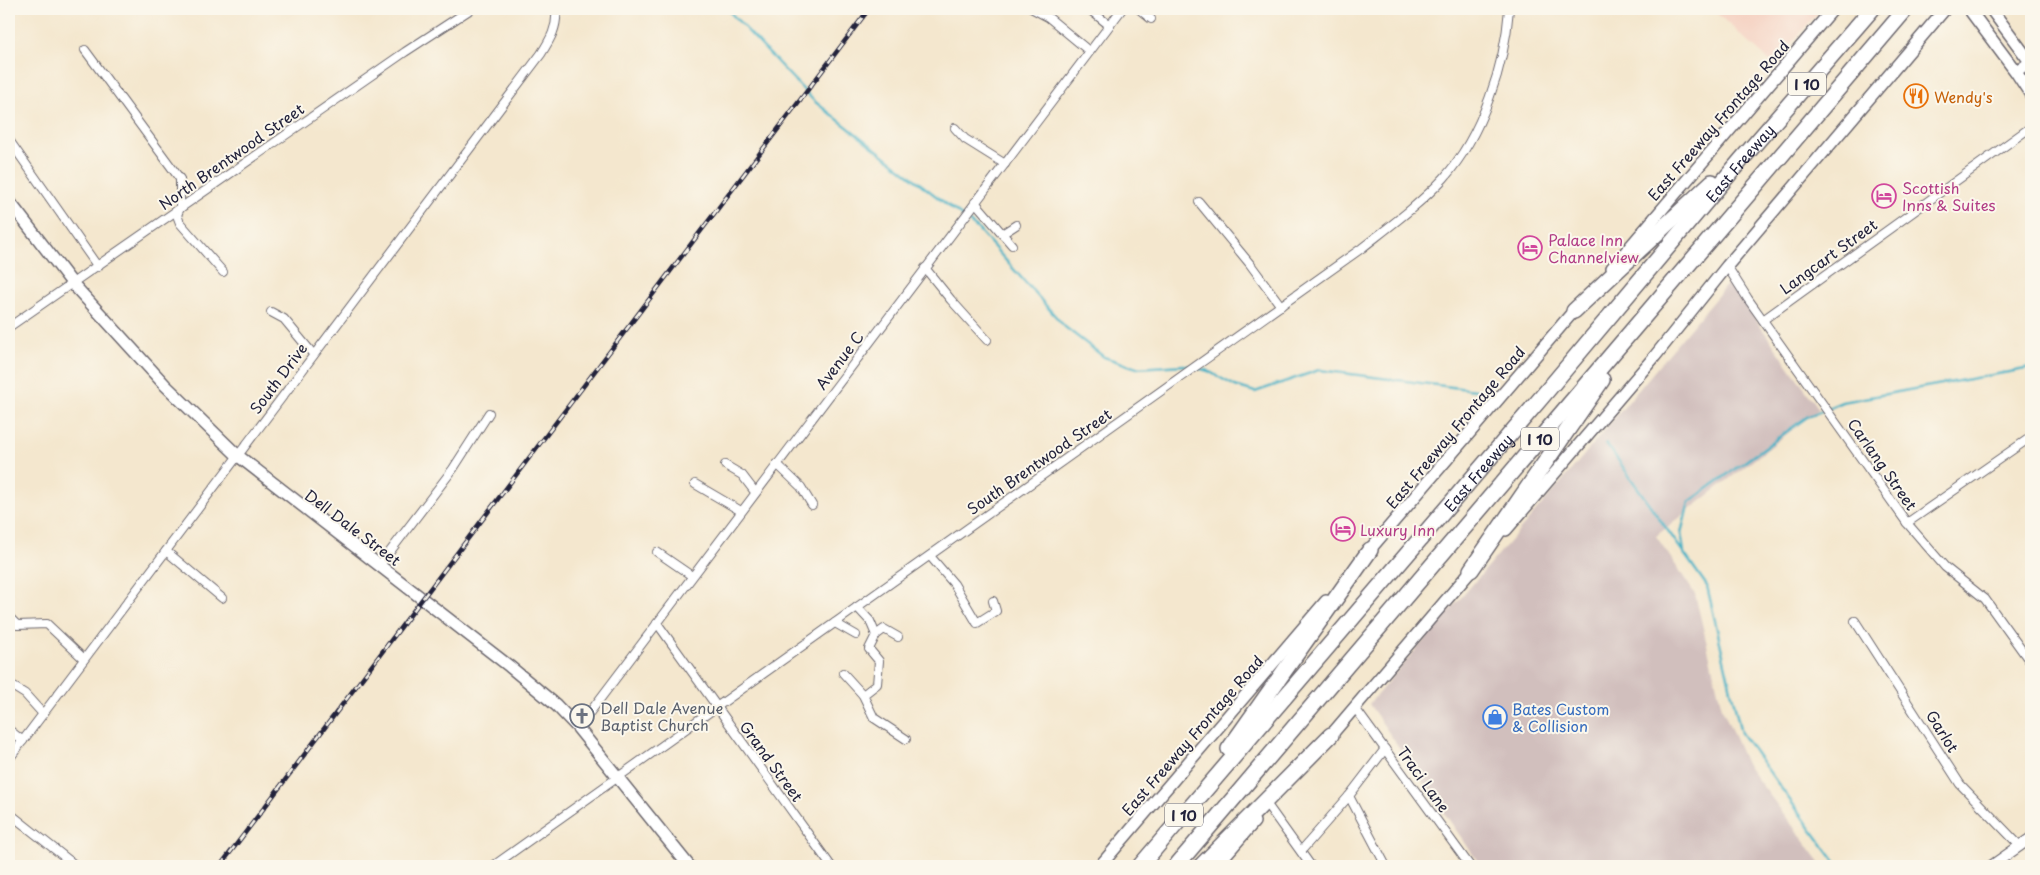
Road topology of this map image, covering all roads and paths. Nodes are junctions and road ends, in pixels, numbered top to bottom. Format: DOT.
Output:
graph roads {
  1 [pos="471,9"];
  2 [pos="556,9"];
  3 [pos="1033,9"];
  4 [pos="1089,9"];
  5 [pos="1122,9"];
  6 [pos="1139,9"];
  7 [pos="1509,9"];
  8 [pos="1833,9"];
  9 [pos="1872,9"];
  10 [pos="1937,9"];
  11 [pos="1946,9"];
  12 [pos="1969,9"];
  13 [pos="1991,9"];
  14 [pos="1905,10"];
  15 [pos="1150,19"];
  16 [pos="1109,25"];
  17 [pos="1911,48"];
  18 [pos="85,50"];
  19 [pos="1090,51"];
  20 [pos="2031,62"];
  21 [pos="2016,72"];
  22 [pos="2031,95"];
  23 [pos="2031,127"];
  24 [pos="954,128"];
  25 [pos="9,140"];
  26 [pos="1741,160"];
  27 [pos="1005,164"];
  28 [pos="9,201"];
  29 [pos="975,202"];
  30 [pos="1199,202"];
  31 [pos="180,208"];
  32 [pos="1016,225"];
  33 [pos="1002,234"];
  34 [pos="1012,245"];
  35 [pos="1727,266"];
  36 [pos="98,267"];
  37 [pos="925,268"];
  38 [pos="223,272"];
  39 [pos="72,284"];
  40 [pos="1281,306"];
  41 [pos="1652,308"];
  42 [pos="1574,311"];
  43 [pos="272,312"];
  44 [pos="1763,320"];
  45 [pos="9,327"];
  46 [pos="988,340"];
  47 [pos="314,354"];
  48 [pos="490,413"];
  49 [pos="2031,437"];
  50 [pos="237,455"];
  51 [pos="777,464"];
  52 [pos="726,465"];
  53 [pos="695,484"];
  54 [pos="756,492"];
  55 [pos="812,505"];
  56 [pos="742,511"];
  57 [pos="1908,522"];
  58 [pos="1370,550"];
  59 [pos="166,551"];
  60 [pos="656,552"];
  61 [pos="930,556"];
  62 [pos="379,566"];
  63 [pos="1471,570"];
  64 [pos="692,576"];
  65 [pos="222,598"];
  66 [pos="993,601"];
  67 [pos="857,608"];
  68 [pos="9,617"];
  69 [pos="1855,621"];
  70 [pos="657,623"];
  71 [pos="835,623"];
  72 [pos="876,635"];
  73 [pos="856,636"];
  74 [pos="898,637"];
  75 [pos="84,659"];
  76 [pos="2031,663"];
  77 [pos="843,673"];
  78 [pos="9,684"];
  79 [pos="863,695"];
  80 [pos="717,707"];
  81 [pos="1355,708"];
  82 [pos="43,714"];
  83 [pos="578,728"];
  84 [pos="9,730"];
  85 [pos="1331,735"];
  86 [pos="906,739"];
  87 [pos="23,741"];
  88 [pos="1385,749"];
  89 [pos="9,760"];
  90 [pos="618,778"];
  91 [pos="1212,781"];
  92 [pos="1349,796"];
  93 [pos="1268,806"];
  94 [pos="9,813"];
  95 [pos="2031,838"];
  96 [pos="2020,846"];
  97 [pos="1301,851"];
  98 [pos="76,866"];
  99 [pos="494,866"];
  100 [pos="689,866"];
  101 [pos="830,866"];
  102 [pos="1100,866"];
  103 [pos="1140,866"];
  104 [pos="1176,866"];
  105 [pos="1201,866"];
  106 [pos="1216,866"];
  107 [pos="1311,866"];
  108 [pos="1386,866"];
  109 [pos="1470,866"];
  110 [pos="1991,866"];
  1 -- 31 [label="street, North Brentwood Street"];
  2 -- 47 [label="street, South Drive"];
  3 -- 19 [label="street"];
  4 -- 16 [label="street"];
  5 -- 16 [label="street, Avenue C"];
  6 -- 15 [label="street"];
  7 -- 40 [label="street, South Brentwood Street"];
  8 -- 42 [label="main road, East Freeway Frontage Road"];
  9 -- 26 [label="highway, East Freeway / I 10"];
  10 -- 17 [label="main road"];
  11 -- 17 [label="main road"];
  12 -- 21 [label="main road"];
  13 -- 20 [label="main road"];
  14 -- 41 [label="highway, East Freeway / I 10"];
  16 -- 19 [label="street, Avenue C"];
  17 -- 35 [label="main road"];
  18 -- 31 [label="street"];
  19 -- 27 [label="street, Avenue C"];
  20 -- 21 [label="street"];
  21 -- 22 [label="main road"];
  23 -- 44 [label="street, Langcart Street"];
  24 -- 27 [label="street"];
  25 -- 36 [label="street"];
  26 -- 42 [label="highway"];
  26 -- 91 [label="highway, East Freeway / I 10"];
  27 -- 29 [label="street, Avenue C"];
  28 -- 39 [label="main road, Dell Dale Street"];
  29 -- 33 [label="street"];
  29 -- 37 [label="street, Avenue C"];
  30 -- 40 [label="street"];
  31 -- 36 [label="street, North Brentwood Street"];
  31 -- 38 [label="street"];
  32 -- 33 [label="street"];
  33 -- 34 [label="street"];
  35 -- 44 [label="street, Carlang Street"];
  35 -- 63 [label="main road"];
  36 -- 39 [label="street, North Brentwood Street"];
  37 -- 46 [label="street"];
  37 -- 51 [label="street, Avenue C"];
  39 -- 45 [label="street, North Brentwood Street"];
  39 -- 50 [label="main road, Dell Dale Street"];
  40 -- 61 [label="street, South Brentwood Street"];
  41 -- 63 [label="highway"];
  41 -- 104 [label="highway, East Freeway / I 10"];
  42 -- 58 [label="main road, East Freeway Frontage Road"];
  43 -- 47 [label="street"];
  44 -- 57 [label="street, Carlang Street"];
  47 -- 50 [label="street, South Drive"];
  48 -- 62 [label="street"];
  49 -- 57 [label="street"];
  50 -- 59 [label="street, South Drive"];
  50 -- 62 [label="main road, Dell Dale Street"];
  51 -- 54 [label="street, Avenue C"];
  51 -- 55 [label="street"];
  52 -- 54 [label="street"];
  53 -- 56 [label="street"];
  54 -- 56 [label="street, Avenue C"];
  56 -- 64 [label="street, Avenue C"];
  57 -- 76 [label="street, Carlang Street"];
  58 -- 91 [label="highway"];
  58 -- 102 [label="main road, East Freeway Frontage Road"];
  59 -- 65 [label="street"];
  59 -- 75 [label="street, South Drive"];
  60 -- 64 [label="street"];
  61 -- 66 [label="street"];
  61 -- 67 [label="street, South Brentwood Street"];
  62 -- 83 [label="main road, Dell Dale Street"];
  63 -- 81 [label="main road"];
  64 -- 70 [label="street, Avenue C"];
  67 -- 71 [label="street, South Brentwood Street"];
  67 -- 72 [label="street"];
  68 -- 75 [label="street"];
  69 -- 96 [label="street, Garlot"];
  70 -- 80 [label="street, Grand Street"];
  70 -- 83 [label="street, Avenue C"];
  71 -- 73 [label="street"];
  71 -- 80 [label="street, South Brentwood Street"];
  72 -- 74 [label="street"];
  72 -- 79 [label="street"];
  75 -- 82 [label="street, South Drive"];
  77 -- 79 [label="street"];
  78 -- 82 [label="street"];
  79 -- 86 [label="street"];
  80 -- 90 [label="street, South Brentwood Street"];
  80 -- 101 [label="street, Grand Street"];
  81 -- 85 [label="main road"];
  81 -- 88 [label="street, Traci Lane"];
  82 -- 87 [label="street, South Drive"];
  83 -- 90 [label="main road, Dell Dale Street"];
  84 -- 87 [label="street"];
  85 -- 93 [label="main road"];
  85 -- 105 [label="highway"];
  87 -- 89 [label="street, South Drive"];
  88 -- 92 [label="street"];
  88 -- 109 [label="street, Traci Lane"];
  90 -- 99 [label="street, South Brentwood Street"];
  90 -- 100 [label="main road, Dell Dale Street"];
  91 -- 103 [label="highway, East Freeway / I 10"];
  92 -- 97 [label="street"];
  92 -- 108 [label="street"];
  93 -- 97 [label="street"];
  93 -- 106 [label="main road"];
  94 -- 98 [label="street"];
  95 -- 96 [label="street"];
  96 -- 110 [label="street"];
  97 -- 107 [label="street"];
}
